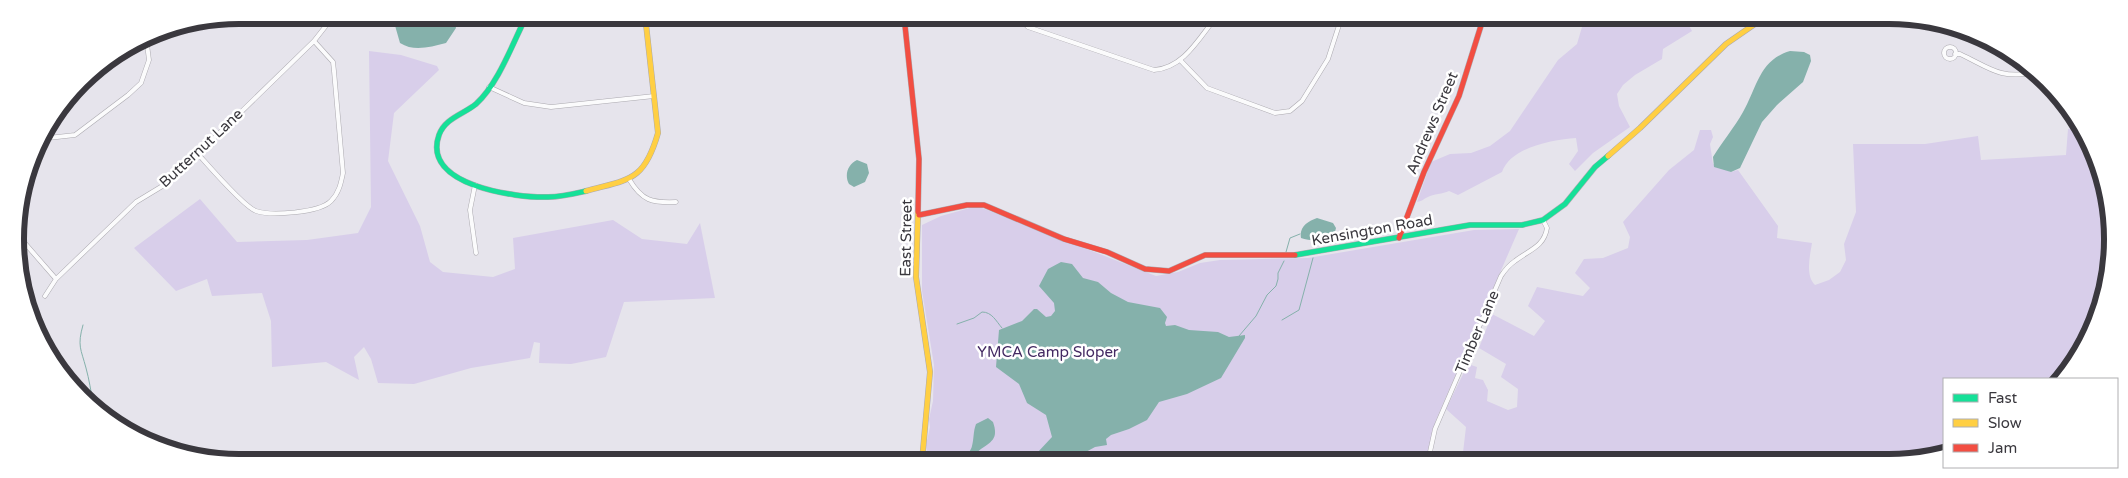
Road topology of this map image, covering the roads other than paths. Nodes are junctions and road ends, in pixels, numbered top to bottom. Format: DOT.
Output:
graph roads {
  1 [pos="326,24"];
  2 [pos="522,24"];
  3 [pos="646,24"];
  4 [pos="905,24"];
  5 [pos="1025,24"];
  6 [pos="1211,24"];
  7 [pos="1339,24"];
  8 [pos="1482,24"];
  9 [pos="1755,24"];
  10 [pos="314,41"];
  11 [pos="147,45"];
  12 [pos="1955,54"];
  13 [pos="1181,61"];
  14 [pos="2027,74"];
  15 [pos="489,87"];
  16 [pos="654,96"];
  17 [pos="49,138"];
  18 [pos="198,154"];
  19 [pos="629,180"];
  20 [pos="476,185"];
  21 [pos="676,202"];
  22 [pos="919,215"];
  23 [pos="1543,220"];
  24 [pos="1399,238"];
  25 [pos="24,242"];
  26 [pos="476,253"];
  27 [pos="56,279"];
  28 [pos="46,296"];
  29 [pos="923,454"];
  30 [pos="1430,454"];
  1 -- 10 [label="street, Butternut Lane"];
  2 -- 15 [label="main road"];
  3 -- 16 [label="main road"];
  4 -- 22 [label="main road, East Street"];
  5 -- 13 [label="street"];
  6 -- 13 [label="street"];
  7 -- 13 [label="street"];
  8 -- 24 [label="main road, Andrews Street"];
  9 -- 23 [label="main road, Kensington Road"];
  10 -- 18 [label="street, Butternut Lane"];
  10 -- 18 [label="street"];
  11 -- 17 [label="street"];
  12 -- 14 [label="street"];
  15 -- 16 [label="street"];
  15 -- 20 [label="main road"];
  16 -- 19 [label="main road"];
  18 -- 27 [label="street, Butternut Lane"];
  19 -- 20 [label="main road"];
  19 -- 21 [label="street"];
  20 -- 26 [label="street"];
  22 -- 24 [label="main road, Kensington Road"];
  22 -- 29 [label="main road, East Street"];
  23 -- 24 [label="main road, Kensington Road"];
  23 -- 30 [label="street, Timber Lane"];
  25 -- 27 [label="street"];
  27 -- 28 [label="street, Butternut Lane"];
}
